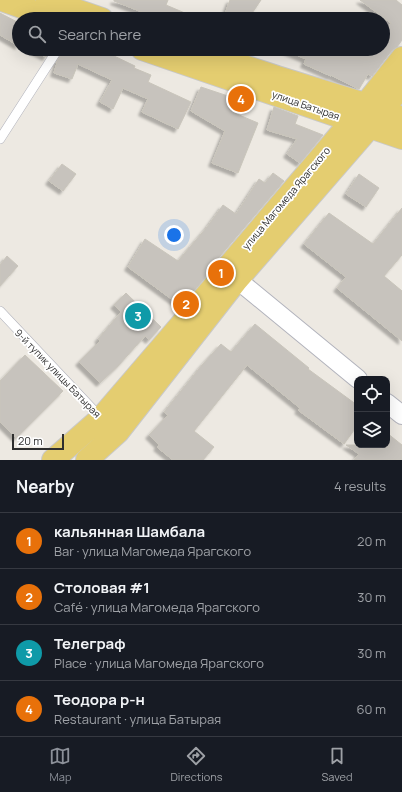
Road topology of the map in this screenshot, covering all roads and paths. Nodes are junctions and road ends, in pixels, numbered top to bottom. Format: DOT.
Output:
graph roads {
  1 [pos="2,0"];
  2 [pos="47,0"];
  3 [pos="35,12"];
  4 [pos="82,12"];
  5 [pos="53,56"];
  6 [pos="166,56"];
  7 [pos="214,56"];
  8 [pos="402,58"];
  9 [pos="402,85"];
  10 [pos="374,116"];
  11 [pos="402,138"];
  12 [pos="0,139"];
  13 [pos="231,275"];
  14 [pos="0,312"];
  15 [pos="354,376"];
  16 [pos="390,405"];
  17 [pos="402,415"];
  18 [pos="109,425"];
  19 [pos="53,460"];
  20 [pos="87,460"];
  1 -- 3 [label="main road"];
  2 -- 4 [label="main road"];
  5 -- 12 [label="lane"];
  6 -- 10 [label="main road, улица Батырая"];
  7 -- 10 [label="main road, улица Батырая"];
  8 -- 10 [label="main road, улица Магомеда Ярагского"];
  9 -- 10 [label="main road, улица Магомеда Ярагского"];
  10 -- 11 [label="main road, улица Батырая"];
  10 -- 13 [label="main road, улица Магомеда Ярагского"];
  13 -- 15 [label="street"];
  13 -- 18 [label="main road, улица Магомеда Ярагского"];
  14 -- 18 [label="lane, 9-й тупик улицы Батырая"];
  16 -- 17 [label="street"];
  18 -- 19 [label="main road, улица Магомеда Ярагского"];
  18 -- 20 [label="main road, улица Магомеда Ярагского"];
}
